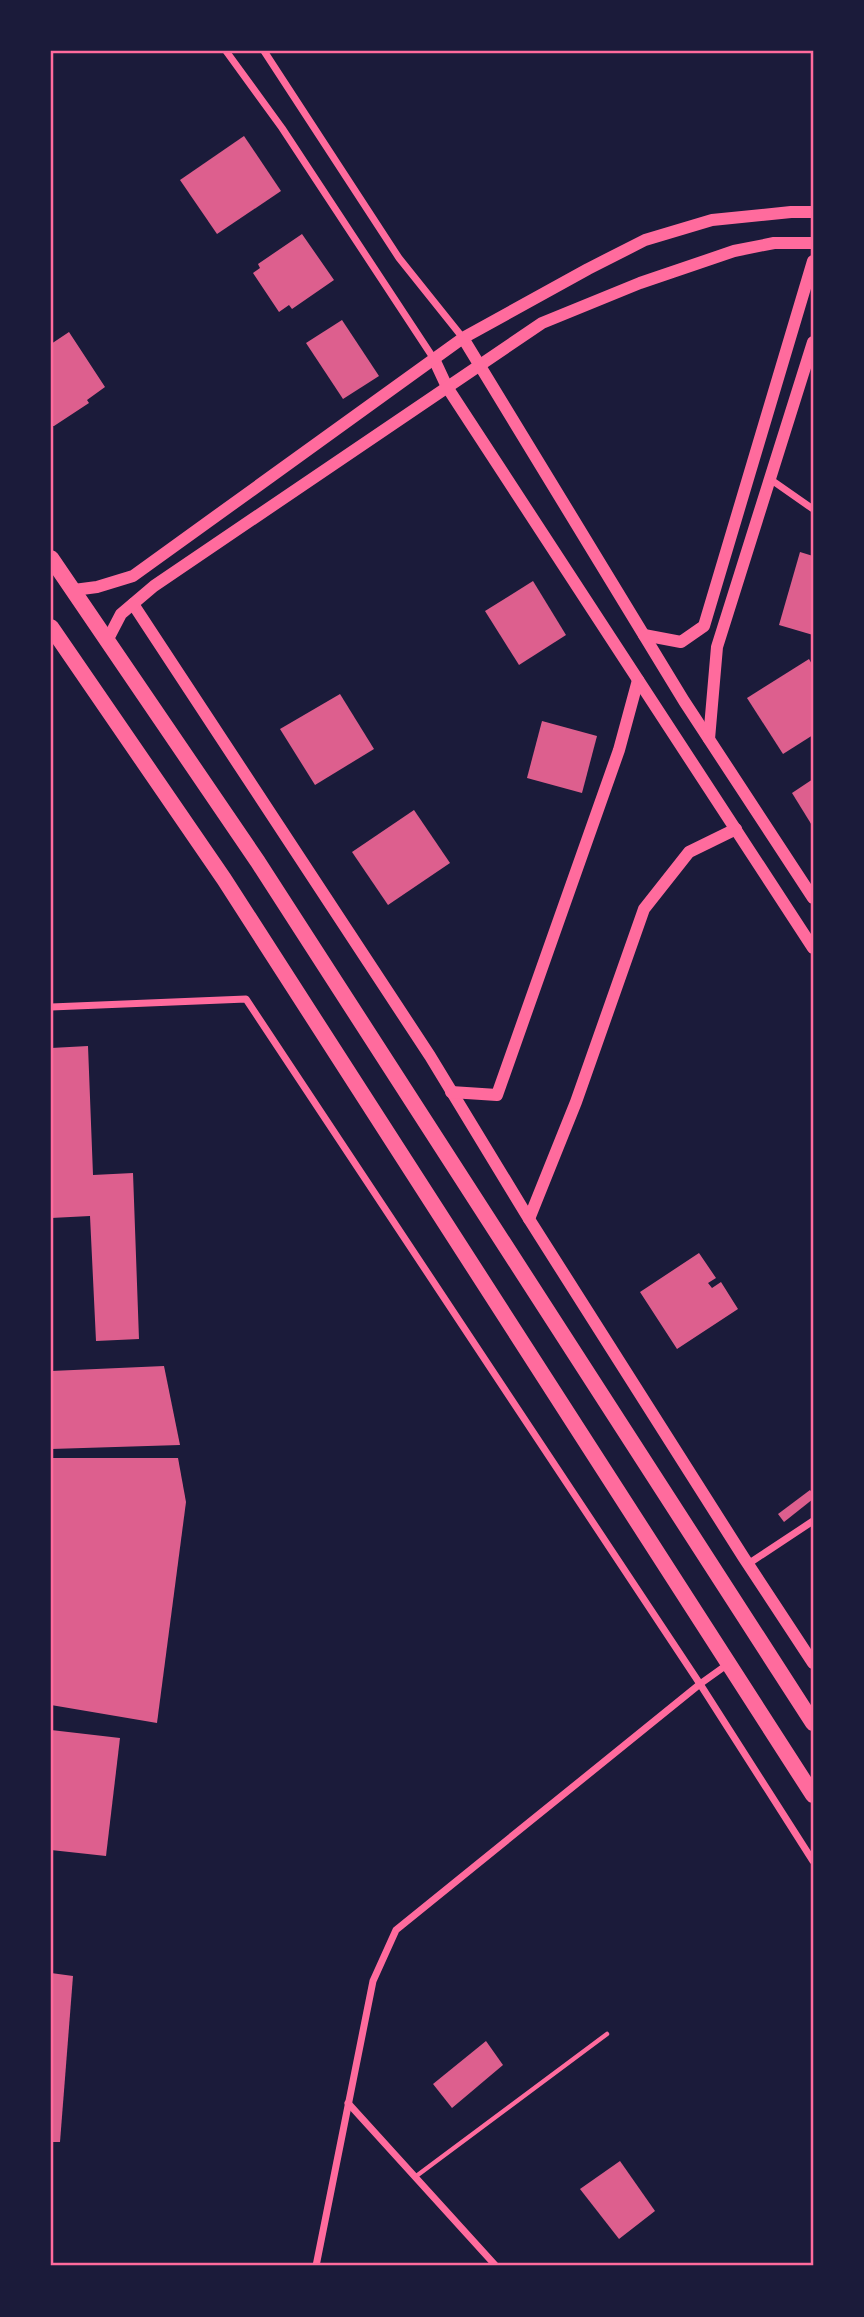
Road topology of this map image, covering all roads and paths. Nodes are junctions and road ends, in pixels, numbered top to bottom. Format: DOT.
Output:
graph roads {
  1 [pos="226,51"];
  2 [pos="264,51"];
  3 [pos="813,212"];
  4 [pos="813,243"];
  5 [pos="813,261"];
  6 [pos="463,338"];
  7 [pos="813,342"];
  8 [pos="434,359"];
  9 [pos="480,365"];
  10 [pos="447,387"];
  11 [pos="770,479"];
  12 [pos="813,509"];
  13 [pos="51,558"];
  14 [pos="74,590"];
  15 [pos="133,604"];
  16 [pos="51,627"];
  17 [pos="644,635"];
  18 [pos="108,639"];
  19 [pos="638,680"];
  20 [pos="709,739"];
  21 [pos="736,829"];
  22 [pos="813,898"];
  23 [pos="813,948"];
  24 [pos="51,1007"];
  25 [pos="451,1092"];
  26 [pos="529,1219"];
  27 [pos="813,1521"];
  28 [pos="748,1564"];
  29 [pos="729,1663"];
  30 [pos="813,1663"];
  31 [pos="699,1684"];
  32 [pos="813,1723"];
  33 [pos="813,1795"];
  34 [pos="813,1861"];
  35 [pos="607,2034"];
  36 [pos="348,2103"];
  37 [pos="415,2177"];
  38 [pos="316,2266"];
  39 [pos="496,2266"];
  1 -- 8 [label="street"];
  2 -- 6 [label="street"];
  3 -- 6 [label="street"];
  4 -- 9 [label="street"];
  5 -- 17 [label="street"];
  6 -- 8 [label="street"];
  6 -- 9 [label="street"];
  7 -- 11 [label="street"];
  8 -- 10 [label="street"];
  8 -- 14 [label="street"];
  9 -- 10 [label="street"];
  9 -- 17 [label="street"];
  10 -- 15 [label="street"];
  10 -- 19 [label="street"];
  11 -- 12 [label="street"];
  11 -- 20 [label="street"];
  13 -- 14 [label="highway"];
  14 -- 18 [label="highway"];
  15 -- 18 [label="street"];
  15 -- 25 [label="street"];
  16 -- 29 [label="highway"];
  17 -- 20 [label="street"];
  18 -- 32 [label="highway"];
  19 -- 21 [label="street"];
  19 -- 25 [label="street"];
  20 -- 22 [label="street"];
  21 -- 23 [label="street"];
  21 -- 26 [label="street"];
  24 -- 31 [label="street"];
  25 -- 26 [label="street"];
  26 -- 28 [label="street"];
  27 -- 28 [label="street"];
  28 -- 30 [label="street"];
  29 -- 31 [label="street"];
  29 -- 33 [label="highway"];
  31 -- 34 [label="street"];
  31 -- 36 [label="street"];
  35 -- 37 [label="lane"];
  36 -- 37 [label="street"];
  36 -- 38 [label="street"];
  37 -- 39 [label="street"];
}
